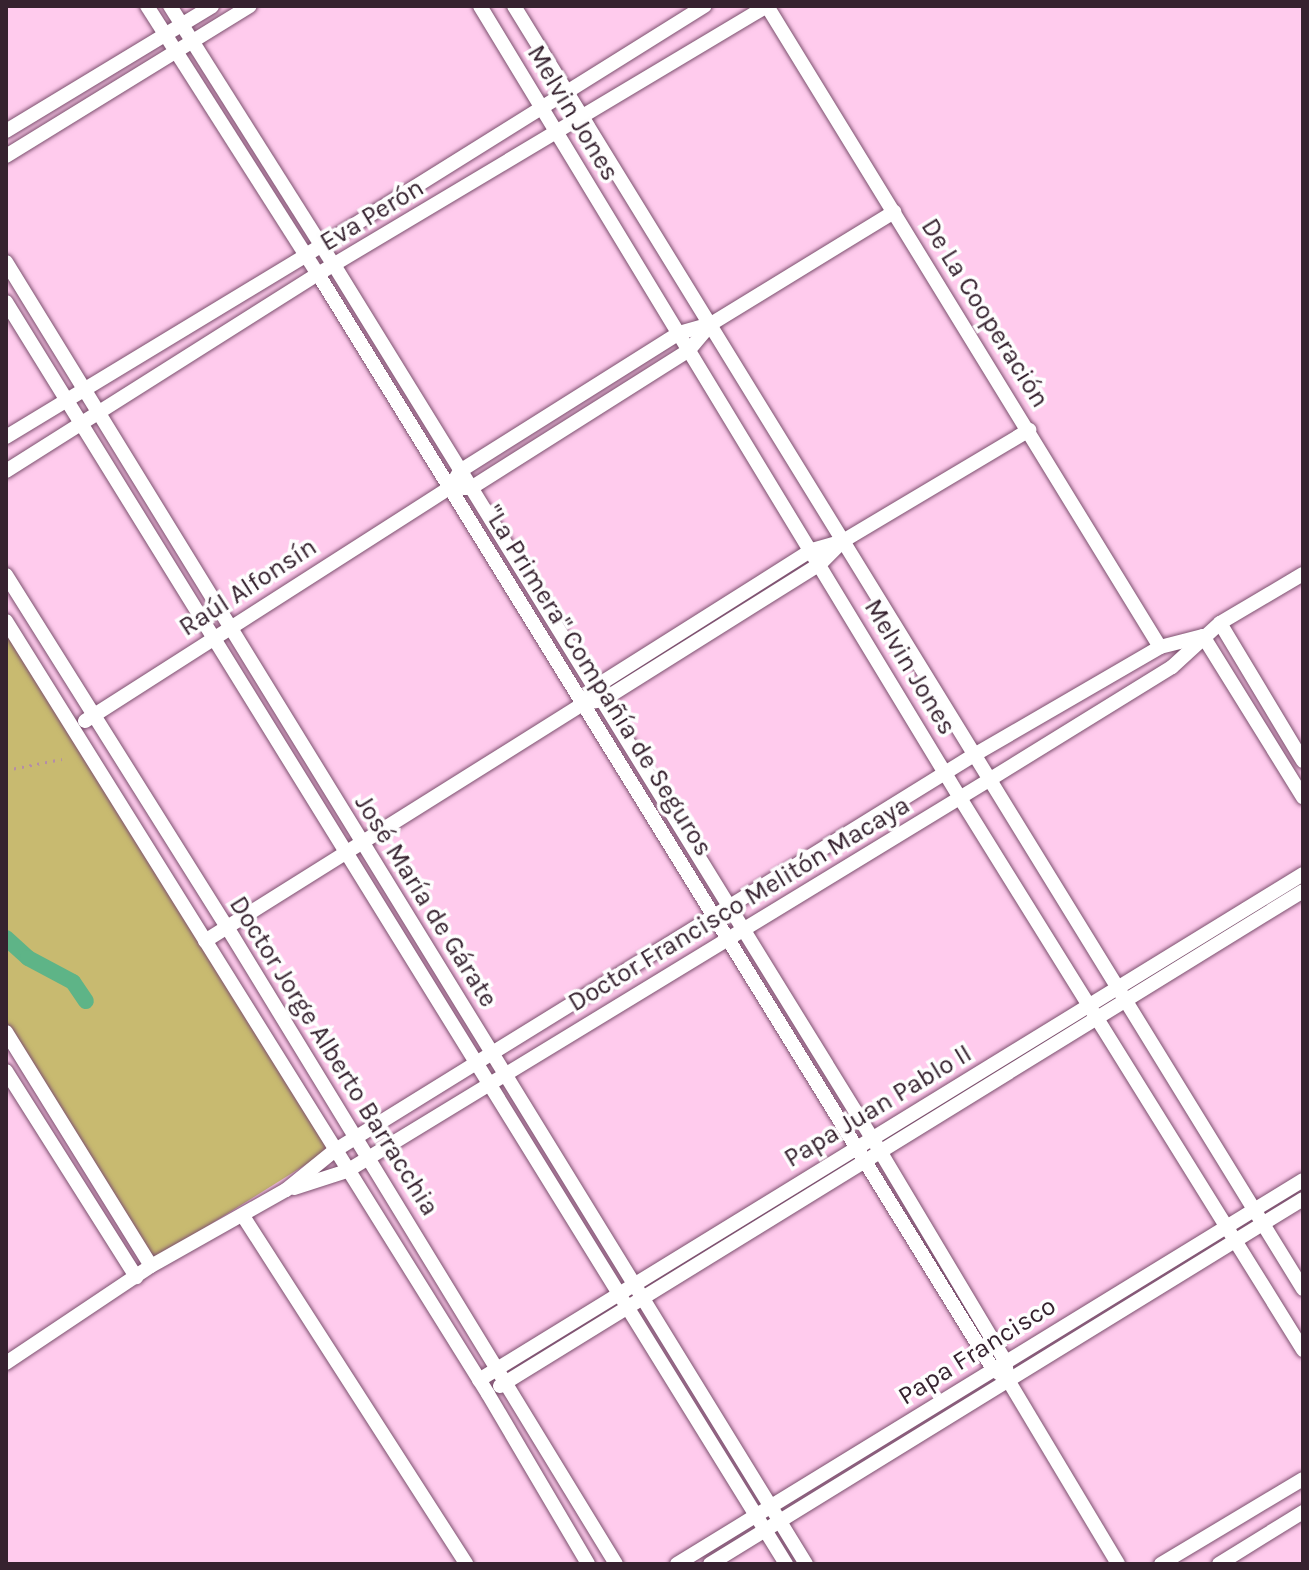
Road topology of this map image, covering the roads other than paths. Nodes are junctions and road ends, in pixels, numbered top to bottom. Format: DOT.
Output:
graph roads {
  1 [pos="147,6"];
  2 [pos="170,6"];
  3 [pos="212,6"];
  4 [pos="250,6"];
  5 [pos="480,6"];
  6 [pos="514,6"];
  7 [pos="705,6"];
  8 [pos="767,6"];
  9 [pos="181,24"];
  10 [pos="164,34"];
  11 [pos="192,42"];
  12 [pos="176,52"];
  13 [pos="567,91"];
  14 [pos="542,106"];
  15 [pos="582,117"];
  16 [pos="6,131"];
  17 [pos="558,132"];
  18 [pos="6,156"];
  19 [pos="894,212"];
  20 [pos="320,244"];
  21 [pos="306,255"];
  22 [pos="6,262"];
  23 [pos="334,265"];
  24 [pos="318,274"];
  25 [pos="6,302"];
  26 [pos="711,324"];
  27 [pos="679,333"];
  28 [pos="689,350"];
  29 [pos="82,388"];
  30 [pos="66,400"];
  31 [pos="97,412"];
  32 [pos="81,425"];
  33 [pos="1029,430"];
  34 [pos="6,437"];
  35 [pos="6,471"];
  36 [pos="460,471"];
  37 [pos="450,488"];
  38 [pos="471,488"];
  39 [pos="843,541"];
  40 [pos="812,550"];
  41 [pos="820,564"];
  42 [pos="1303,574"];
  43 [pos="6,575"];
  44 [pos="6,621"];
  45 [pos="1220,623"];
  46 [pos="229,627"];
  47 [pos="1203,636"];
  48 [pos="213,638"];
  49 [pos="1160,647"];
  50 [pos="595,687"];
  51 [pos="603,700"];
  52 [pos="584,703"];
  53 [pos="92,716"];
  54 [pos="74,729"];
  55 [pos="974,755"];
  56 [pos="1303,761"];
  57 [pos="945,773"];
  58 [pos="989,780"];
  59 [pos="1303,797"];
  60 [pos="960,798"];
  61 [pos="363,843"];
  62 [pos="346,855"];
  63 [pos="1303,874"];
  64 [pos="1303,891"];
  65 [pos="729,906"];
  66 [pos="715,915"];
  67 [pos="227,927"];
  68 [pos="743,929"];
  69 [pos="729,938"];
  70 [pos="205,941"];
  71 [pos="1122,994"];
  72 [pos="1092,1012"];
  73 [pos="8,1039"];
  74 [pos="491,1053"];
  75 [pos="22,1057"];
  76 [pos="475,1063"];
  77 [pos="6,1069"];
  78 [pos="504,1074"];
  79 [pos="488,1084"];
  80 [pos="356,1138"];
  81 [pos="876,1144"];
  82 [pos="334,1151"];
  83 [pos="862,1152"];
  84 [pos="368,1157"];
  85 [pos="347,1171"];
  86 [pos="1303,1180"];
  87 [pos="286,1190"];
  88 [pos="1303,1199"];
  89 [pos="1255,1210"];
  90 [pos="243,1216"];
  91 [pos="1263,1223"];
  92 [pos="1226,1227"];
  93 [pos="1235,1241"];
  94 [pos="151,1266"];
  95 [pos="136,1277"];
  96 [pos="633,1283"];
  97 [pos="1303,1289"];
  98 [pos="618,1293"];
  99 [pos="641,1297"];
  100 [pos="626,1306"];
  101 [pos="1303,1350"];
  102 [pos="8,1356"];
  103 [pos="999,1365"];
  104 [pos="498,1369"];
  105 [pos="479,1380"];
  106 [pos="1008,1380"];
  107 [pos="506,1382"];
  108 [pos="488,1394"];
  109 [pos="1303,1479"];
  110 [pos="771,1507"];
  111 [pos="1303,1512"];
  112 [pos="756,1516"];
  113 [pos="780,1521"];
  114 [pos="765,1530"];
  115 [pos="466,1564"];
  116 [pos="588,1564"];
  117 [pos="616,1564"];
  118 [pos="677,1564"];
  119 [pos="710,1564"];
  120 [pos="786,1564"];
  121 [pos="806,1564"];
  122 [pos="1118,1564"];
  123 [pos="1161,1564"];
  124 [pos="1219,1564"];
  1 -- 10 [label="street, \"La Primera\" Compañía de Seguros"];
  2 -- 9 [label="street, \"La Primera\" Compañía de Seguros"];
  3 -- 9 [label="street"];
  4 -- 11 [label="street"];
  5 -- 14 [label="street, Melvin Jones"];
  6 -- 13 [label="street, Melvin Jones"];
  7 -- 13 [label="street, Eva Perón"];
  8 -- 15 [label="street, Eva Perón"];
  8 -- 19 [label="street, De La Cooperación"];
  9 -- 10 [label="street"];
  9 -- 11 [label="street, \"La Primera\" Compañía de Seguros"];
  10 -- 12 [label="street, \"La Primera\" Compañía de Seguros"];
  10 -- 16 [label="street"];
  11 -- 12 [label="street"];
  11 -- 20 [label="street, \"La Primera\" Compañía de Seguros"];
  12 -- 18 [label="street"];
  12 -- 21 [label="street, \"La Primera\" Compañía de Seguros"];
  13 -- 14 [label="street, Eva Perón"];
  13 -- 15 [label="street, Melvin Jones"];
  14 -- 17 [label="street, Melvin Jones"];
  14 -- 20 [label="street, Eva Perón"];
  15 -- 17 [label="street, Eva Perón"];
  15 -- 26 [label="street, Melvin Jones"];
  17 -- 23 [label="street, Eva Perón"];
  17 -- 27 [label="street, Melvin Jones"];
  19 -- 26 [label="street, Raúl Alfonsín"];
  19 -- 33 [label="street, De La Cooperación"];
  20 -- 21 [label="street, Eva Perón"];
  20 -- 23 [label="street, \"La Primera\" Compañía de Seguros"];
  21 -- 24 [label="street, \"La Primera\" Compañía de Seguros"];
  21 -- 29 [label="street, Eva Perón"];
  22 -- 29 [label="street, José María de Gárate"];
  23 -- 24 [label="street, Eva Perón"];
  23 -- 36 [label="street, \"La Primera\" Compañía de Seguros"];
  24 -- 31 [label="street, Eva Perón"];
  24 -- 37 [label="street, \"La Primera\" Compañía de Seguros"];
  25 -- 30 [label="street, José María de Gárate"];
  26 -- 27 [label="street, Raúl Alfonsín"];
  26 -- 28 [label="street, Raúl Alfonsín"];
  26 -- 39 [label="street, Melvin Jones"];
  27 -- 28 [label="street, Melvin Jones"];
  27 -- 36 [label="street, Raúl Alfonsín"];
  28 -- 38 [label="street, Raúl Alfonsín"];
  28 -- 40 [label="street, Melvin Jones"];
  29 -- 30 [label="street, Eva Perón"];
  29 -- 31 [label="street, José María de Gárate"];
  30 -- 32 [label="street, José María de Gárate"];
  30 -- 34 [label="street, Eva Perón"];
  31 -- 32 [label="street, Eva Perón"];
  31 -- 46 [label="street, José María de Gárate"];
  32 -- 35 [label="street, Eva Perón"];
  32 -- 48 [label="street, José María de Gárate"];
  33 -- 39 [label="street"];
  33 -- 49 [label="street, De La Cooperación"];
  36 -- 37 [label="street, Raúl Alfonsín"];
  36 -- 38 [label="street, \"La Primera\" Compañía de Seguros"];
  37 -- 38 [label="street"];
  37 -- 46 [label="street, Raúl Alfonsín"];
  37 -- 52 [label="street, \"La Primera\" Compañía de Seguros"];
  38 -- 50 [label="street, \"La Primera\" Compañía de Seguros"];
  39 -- 40 [label="street"];
  39 -- 41 [label="street"];
  39 -- 55 [label="street, Melvin Jones"];
  40 -- 41 [label="street, Melvin Jones"];
  40 -- 50 [label="street"];
  41 -- 51 [label="street"];
  41 -- 57 [label="street, Melvin Jones"];
  42 -- 45 [label="street, Doctor Francisco Melitón Macaya"];
  43 -- 53 [label="street, Doctor Jorge Alberto Barracchia"];
  44 -- 54 [label="street, Doctor Jorge Alberto Barracchia"];
  45 -- 47 [label="street, Doctor Francisco Melitón Macaya"];
  45 -- 56 [label="street"];
  46 -- 48 [label="street, Raúl Alfonsín"];
  46 -- 61 [label="street, José María de Gárate"];
  47 -- 49 [label="street, Doctor Francisco Melitón Macaya"];
  47 -- 58 [label="street, Doctor Francisco Melitón Macaya"];
  47 -- 59 [label="street"];
  48 -- 53 [label="street, Raúl Alfonsín"];
  48 -- 62 [label="street, José María de Gárate"];
  49 -- 55 [label="street, Doctor Francisco Melitón Macaya"];
  50 -- 51 [label="street, \"La Primera\" Compañía de Seguros"];
  50 -- 52 [label="street"];
  51 -- 52 [label="street"];
  51 -- 65 [label="street, \"La Primera\" Compañía de Seguros"];
  52 -- 61 [label="street"];
  52 -- 66 [label="street, \"La Primera\" Compañía de Seguros"];
  53 -- 54 [label="street, Raúl Alfonsín"];
  53 -- 67 [label="street, Doctor Jorge Alberto Barracchia"];
  54 -- 70 [label="street, Doctor Jorge Alberto Barracchia"];
  55 -- 57 [label="street, Doctor Francisco Melitón Macaya"];
  55 -- 58 [label="street, Melvin Jones"];
  57 -- 60 [label="street, Melvin Jones"];
  57 -- 65 [label="street, Doctor Francisco Melitón Macaya"];
  58 -- 60 [label="street, Doctor Francisco Melitón Macaya"];
  58 -- 71 [label="street, Melvin Jones"];
  60 -- 68 [label="street, Doctor Francisco Melitón Macaya"];
  60 -- 72 [label="street, Melvin Jones"];
  61 -- 62 [label="street"];
  61 -- 74 [label="street, José María de Gárate"];
  62 -- 67 [label="street"];
  62 -- 76 [label="street, José María de Gárate"];
  63 -- 71 [label="street, Papa Juan Pablo II"];
  64 -- 71 [label="street, Papa Juan Pablo II"];
  65 -- 66 [label="street, Doctor Francisco Melitón Macaya"];
  65 -- 68 [label="street, \"La Primera\" Compañía de Seguros"];
  66 -- 69 [label="street, \"La Primera\" Compañía de Seguros"];
  66 -- 74 [label="street, Doctor Francisco Melitón Macaya"];
  67 -- 70 [label="street"];
  67 -- 80 [label="street, Doctor Jorge Alberto Barracchia"];
  68 -- 69 [label="street, Doctor Francisco Melitón Macaya"];
  68 -- 81 [label="street, \"La Primera\" Compañía de Seguros"];
  69 -- 78 [label="street, Doctor Francisco Melitón Macaya"];
  69 -- 83 [label="street, \"La Primera\" Compañía de Seguros"];
  70 -- 82 [label="street, Doctor Jorge Alberto Barracchia"];
  71 -- 72 [label="street, Papa Juan Pablo II"];
  71 -- 89 [label="street, Melvin Jones"];
  72 -- 81 [label="street, Papa Juan Pablo II"];
  72 -- 92 [label="street, Melvin Jones"];
  73 -- 75 [label="street"];
  74 -- 76 [label="street, Doctor Francisco Melitón Macaya"];
  74 -- 78 [label="street, José María de Gárate"];
  75 -- 77 [label="street"];
  75 -- 94 [label="street"];
  76 -- 79 [label="street, José María de Gárate"];
  76 -- 80 [label="street, Doctor Francisco Melitón Macaya"];
  77 -- 95 [label="street"];
  78 -- 79 [label="street, Doctor Francisco Melitón Macaya"];
  78 -- 96 [label="street, José María de Gárate"];
  79 -- 84 [label="street, Doctor Francisco Melitón Macaya"];
  79 -- 98 [label="street, José María de Gárate"];
  80 -- 82 [label="street, Doctor Francisco Melitón Macaya"];
  80 -- 84 [label="street, Doctor Jorge Alberto Barracchia"];
  81 -- 83 [label="street, Papa Juan Pablo II"];
  81 -- 103 [label="street, \"La Primera\" Compañía de Seguros"];
  82 -- 85 [label="street, Doctor Jorge Alberto Barracchia"];
  82 -- 87 [label="street, Doctor Francisco Melitón Macaya"];
  83 -- 96 [label="street, Papa Juan Pablo II"];
  83 -- 99 [label="street, Papa Juan Pablo II"];
  83 -- 103 [label="street, \"La Primera\" Compañía de Seguros"];
  84 -- 85 [label="street, Doctor Francisco Melitón Macaya"];
  84 -- 104 [label="street, Doctor Jorge Alberto Barracchia"];
  85 -- 87 [label="street, Doctor Francisco Melitón Macaya"];
  85 -- 105 [label="street, Doctor Jorge Alberto Barracchia"];
  86 -- 89 [label="street, Papa Francisco"];
  87 -- 90 [label="street, Doctor Francisco Melitón Macaya"];
  88 -- 91 [label="street, Papa Francisco"];
  89 -- 91 [label="street, Melvin Jones"];
  89 -- 92 [label="street, Papa Francisco"];
  90 -- 94 [label="street, Doctor Francisco Melitón Macaya"];
  90 -- 115 [label="street"];
  91 -- 93 [label="street, Papa Francisco"];
  91 -- 97 [label="street, Melvin Jones"];
  92 -- 93 [label="street, Melvin Jones"];
  92 -- 103 [label="street, Papa Francisco"];
  93 -- 101 [label="street, Melvin Jones"];
  93 -- 106 [label="street, Papa Francisco"];
  94 -- 95 [label="street, Doctor Francisco Melitón Macaya"];
  95 -- 102 [label="street, Doctor Francisco Melitón Macaya"];
  96 -- 98 [label="street, Papa Juan Pablo II"];
  96 -- 99 [label="street, José María de Gárate"];
  98 -- 100 [label="street, José María de Gárate"];
  98 -- 104 [label="street, Papa Juan Pablo II"];
  99 -- 100 [label="street, Papa Juan Pablo II"];
  99 -- 110 [label="street, José María de Gárate"];
  100 -- 107 [label="street, Papa Juan Pablo II"];
  100 -- 112 [label="street, José María de Gárate"];
  103 -- 106 [label="street, \"La Primera\" Compañía de Seguros"];
  103 -- 110 [label="street, Papa Francisco"];
  104 -- 105 [label="street, Papa Juan Pablo II"];
  104 -- 107 [label="street, Doctor Jorge Alberto Barracchia"];
  105 -- 108 [label="street, Doctor Jorge Alberto Barracchia"];
  106 -- 113 [label="street, Papa Francisco"];
  106 -- 122 [label="street, \"La Primera\" Compañía de Seguros"];
  107 -- 108 [label="street, Papa Juan Pablo II"];
  107 -- 117 [label="street, Doctor Jorge Alberto Barracchia"];
  108 -- 116 [label="street, Doctor Jorge Alberto Barracchia"];
  109 -- 123 [label="street"];
  110 -- 112 [label="street, Papa Francisco"];
  110 -- 113 [label="street, José María de Gárate"];
  111 -- 124 [label="street"];
  112 -- 114 [label="street, José María de Gárate"];
  112 -- 118 [label="street, Papa Francisco"];
  113 -- 114 [label="street, Papa Francisco"];
  113 -- 121 [label="street, José María de Gárate"];
  114 -- 119 [label="street, Papa Francisco"];
  114 -- 120 [label="street, José María de Gárate"];
}
